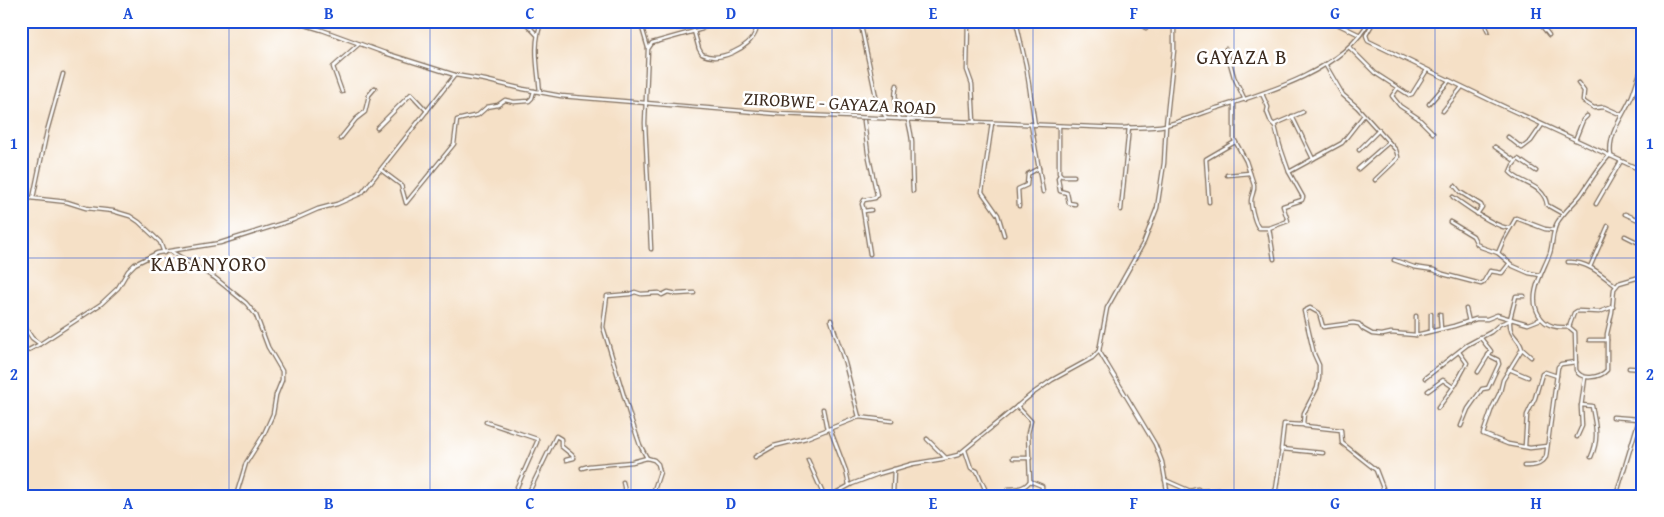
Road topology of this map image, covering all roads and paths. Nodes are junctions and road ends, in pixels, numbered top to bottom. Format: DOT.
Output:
graph roads {
  1 [pos="292,21"];
  2 [pos="524,21"];
  3 [pos="542,21"];
  4 [pos="640,21"];
  5 [pos="714,21"];
  6 [pos="750,21"];
  7 [pos="773,21"];
  8 [pos="860,21"];
  9 [pos="968,21"];
  10 [pos="997,21"];
  11 [pos="1016,21"];
  12 [pos="1143,21"];
  13 [pos="1174,21"];
  14 [pos="1252,21"];
  15 [pos="1331,21"];
  16 [pos="1369,21"];
  17 [pos="1374,21"];
  18 [pos="1483,21"];
  19 [pos="1538,21"];
  20 [pos="1630,21"];
  21 [pos="762,22"];
  22 [pos="753,25"];
  23 [pos="1262,25"];
  24 [pos="968,26"];
  25 [pos="1643,27"];
  26 [pos="1146,28"];
  27 [pos="694,31"];
  28 [pos="1488,31"];
  29 [pos="537,35"];
  30 [pos="1360,35"];
  31 [pos="1549,35"];
  32 [pos="359,44"];
  33 [pos="1349,48"];
  34 [pos="648,49"];
  35 [pos="1226,49"];
  36 [pos="1325,64"];
  37 [pos="1643,66"];
  38 [pos="1427,70"];
  39 [pos="63,74"];
  40 [pos="455,75"];
  41 [pos="1641,75"];
  42 [pos="1449,80"];
  43 [pos="1578,83"];
  44 [pos="897,85"];
  45 [pos="1462,87"];
  46 [pos="376,88"];
  47 [pos="1397,89"];
  48 [pos="534,91"];
  49 [pos="342,92"];
  50 [pos="540,92"];
  51 [pos="1262,94"];
  52 [pos="1245,100"];
  53 [pos="646,102"];
  54 [pos="1234,103"];
  55 [pos="1429,104"];
  56 [pos="427,111"];
  57 [pos="1443,111"];
  58 [pos="1303,112"];
  59 [pos="1364,115"];
  60 [pos="1622,115"];
  61 [pos="1292,116"];
  62 [pos="1587,116"];
  63 [pos="887,118"];
  64 [pos="900,119"];
  65 [pos="908,119"];
  66 [pos="864,121"];
  67 [pos="974,122"];
  68 [pos="992,123"];
  69 [pos="1031,124"];
  70 [pos="1035,125"];
  71 [pos="1166,125"];
  72 [pos="1274,125"];
  73 [pos="1542,125"];
  74 [pos="1059,126"];
  75 [pos="1129,127"];
  76 [pos="377,128"];
  77 [pos="1379,130"];
  78 [pos="1433,133"];
  79 [pos="1508,137"];
  80 [pos="340,139"];
  81 [pos="1575,140"];
  82 [pos="1235,142"];
  83 [pos="1389,142"];
  84 [pos="1495,147"];
  85 [pos="1359,150"];
  86 [pos="1610,156"];
  87 [pos="1313,159"];
  88 [pos="1515,161"];
  89 [pos="1621,161"];
  90 [pos="1039,168"];
  91 [pos="1358,169"];
  92 [pos="381,170"];
  93 [pos="1643,170"];
  94 [pos="1536,171"];
  95 [pos="1289,172"];
  96 [pos="1250,173"];
  97 [pos="1060,175"];
  98 [pos="1227,175"];
  99 [pos="1074,176"];
  100 [pos="1375,180"];
  101 [pos="1454,186"];
  102 [pos="913,191"];
  103 [pos="1043,192"];
  104 [pos="21,197"];
  105 [pos="1454,197"];
  106 [pos="33,198"];
  107 [pos="1209,202"];
  108 [pos="1075,204"];
  109 [pos="1596,204"];
  110 [pos="1019,206"];
  111 [pos="863,210"];
  112 [pos="871,210"];
  113 [pos="1121,210"];
  114 [pos="1478,214"];
  115 [pos="1563,214"];
  116 [pos="1625,214"];
  117 [pos="1450,222"];
  118 [pos="1643,222"];
  119 [pos="1608,226"];
  120 [pos="1269,228"];
  121 [pos="1510,228"];
  122 [pos="1554,230"];
  123 [pos="1004,235"];
  124 [pos="1625,236"];
  125 [pos="1643,244"];
  126 [pos="651,249"];
  127 [pos="170,251"];
  128 [pos="164,253"];
  129 [pos="1498,253"];
  130 [pos="870,254"];
  131 [pos="1274,259"];
  132 [pos="1394,260"];
  133 [pos="1568,262"];
  134 [pos="1509,264"];
  135 [pos="1590,267"];
  136 [pos="1540,275"];
  137 [pos="1641,277"];
  138 [pos="1616,286"];
  139 [pos="694,293"];
  140 [pos="1643,293"];
  141 [pos="1524,296"];
  142 [pos="1613,307"];
  143 [pos="1466,309"];
  144 [pos="1430,314"];
  145 [pos="1440,314"];
  146 [pos="1416,316"];
  147 [pos="1541,319"];
  148 [pos="831,320"];
  149 [pos="1511,320"];
  150 [pos="21,321"];
  151 [pos="1469,322"];
  152 [pos="1569,327"];
  153 [pos="1442,329"];
  154 [pos="1431,331"];
  155 [pos="1416,335"];
  156 [pos="1480,337"];
  157 [pos="1589,340"];
  158 [pos="1607,340"];
  159 [pos="40,344"];
  160 [pos="1522,349"];
  161 [pos="1099,351"];
  162 [pos="1459,352"];
  163 [pos="21,354"];
  164 [pos="1488,355"];
  165 [pos="1531,357"];
  166 [pos="1576,362"];
  167 [pos="1629,368"];
  168 [pos="1509,369"];
  169 [pos="1643,369"];
  170 [pos="1478,372"];
  171 [pos="1557,376"];
  172 [pos="1528,377"];
  173 [pos="1425,378"];
  174 [pos="1585,378"];
  175 [pos="1453,387"];
  176 [pos="1428,391"];
  177 [pos="1643,400"];
  178 [pos="1581,405"];
  179 [pos="1016,406"];
  180 [pos="1438,408"];
  181 [pos="823,409"];
  182 [pos="859,418"];
  183 [pos="1613,418"];
  184 [pos="1639,419"];
  185 [pos="892,421"];
  186 [pos="486,422"];
  187 [pos="1304,425"];
  188 [pos="1461,426"];
  189 [pos="829,429"];
  190 [pos="1577,437"];
  191 [pos="927,439"];
  192 [pos="1524,446"];
  193 [pos="1547,446"];
  194 [pos="965,450"];
  195 [pos="1281,450"];
  196 [pos="1323,453"];
  197 [pos="756,457"];
  198 [pos="1591,457"];
  199 [pos="647,458"];
  200 [pos="946,458"];
  201 [pos="1013,458"];
  202 [pos="1030,458"];
  203 [pos="566,460"];
  204 [pos="808,460"];
  205 [pos="1524,466"];
  206 [pos="582,468"];
  207 [pos="894,469"];
  208 [pos="1165,480"];
  209 [pos="1030,481"];
  210 [pos="623,482"];
  211 [pos="849,485"];
  212 [pos="985,489"];
  213 [pos="1008,489"];
  214 [pos="1200,491"];
  215 [pos="1043,495"];
  216 [pos="236,496"];
  217 [pos="513,496"];
  218 [pos="527,496"];
  219 [pos="626,496"];
  220 [pos="652,496"];
  221 [pos="824,496"];
  222 [pos="830,496"];
  223 [pos="895,496"];
  224 [pos="1168,496"];
  225 [pos="1202,496"];
  226 [pos="1386,496"];
  227 [pos="1616,496"];
  1 -- 32 [label="street, ZIROBWE - GAYAZA ROAD"];
  2 -- 29 [label="street"];
  3 -- 29 [label="street"];
  4 -- 34 [label="street"];
  5 -- 27 [label="street"];
  6 -- 22 [label="street"];
  7 -- 21 [label="street"];
  8 -- 63 [label="street"];
  9 -- 24 [label="street"];
  10 -- 24 [label="street"];
  11 -- 70 [label="street"];
  12 -- 26 [label="street"];
  13 -- 71 [label="street"];
  14 -- 23 [label="street"];
  15 -- 30 [label="street"];
  16 -- 30 [label="street, ZIROBWE - GAYAZA ROAD"];
  17 -- 38 [label="street"];
  18 -- 28 [label="street"];
  19 -- 31 [label="street"];
  20 -- 25 [label="street"];
  21 -- 22 [label="street"];
  22 -- 27 [label="street"];
  24 -- 67 [label="street"];
  27 -- 34 [label="street"];
  29 -- 50 [label="street"];
  30 -- 33 [label="street, ZIROBWE - GAYAZA ROAD"];
  32 -- 40 [label="street, ZIROBWE - GAYAZA ROAD"];
  32 -- 49 [label="street"];
  33 -- 36 [label="street, ZIROBWE - GAYAZA ROAD"];
  33 -- 47 [label="street"];
  34 -- 53 [label="street"];
  35 -- 52 [label="street"];
  36 -- 51 [label="street, ZIROBWE - GAYAZA ROAD"];
  36 -- 59 [label="street"];
  37 -- 41 [label="street"];
  38 -- 42 [label="street"];
  38 -- 47 [label="street"];
  39 -- 106 [label="street"];
  40 -- 48 [label="street, ZIROBWE - GAYAZA ROAD"];
  40 -- 56 [label="street"];
  41 -- 60 [label="street"];
  42 -- 45 [label="street"];
  42 -- 55 [label="street"];
  43 -- 60 [label="street"];
  44 -- 64 [label="street"];
  45 -- 57 [label="street"];
  45 -- 73 [label="street"];
  46 -- 80 [label="street"];
  47 -- 78 [label="street"];
  48 -- 50 [label="street, ZIROBWE - GAYAZA ROAD"];
  48 -- 92 [label="street"];
  50 -- 53 [label="street, ZIROBWE - GAYAZA ROAD"];
  51 -- 52 [label="street, ZIROBWE - GAYAZA ROAD"];
  51 -- 72 [label="street"];
  52 -- 54 [label="street, ZIROBWE - GAYAZA ROAD"];
  53 -- 63 [label="street, ZIROBWE - GAYAZA ROAD"];
  53 -- 126 [label="street"];
  54 -- 71 [label="street, ZIROBWE - GAYAZA ROAD"];
  54 -- 82 [label="street"];
  56 -- 76 [label="street"];
  56 -- 92 [label="street"];
  58 -- 61 [label="street"];
  59 -- 77 [label="street"];
  59 -- 87 [label="street"];
  60 -- 86 [label="street"];
  61 -- 72 [label="street"];
  61 -- 87 [label="street"];
  62 -- 81 [label="street"];
  63 -- 64 [label="street, ZIROBWE - GAYAZA ROAD"];
  64 -- 65 [label="street, ZIROBWE - GAYAZA ROAD"];
  65 -- 67 [label="street, ZIROBWE - GAYAZA ROAD"];
  65 -- 102 [label="street"];
  66 -- 111 [label="street"];
  67 -- 68 [label="street, ZIROBWE - GAYAZA ROAD"];
  68 -- 69 [label="street, ZIROBWE - GAYAZA ROAD"];
  68 -- 123 [label="street"];
  69 -- 70 [label="street, ZIROBWE - GAYAZA ROAD"];
  69 -- 90 [label="street"];
  70 -- 74 [label="street, ZIROBWE - GAYAZA ROAD"];
  71 -- 75 [label="street, ZIROBWE - GAYAZA ROAD"];
  71 -- 161 [label="street"];
  72 -- 95 [label="street"];
  73 -- 79 [label="street"];
  73 -- 81 [label="street"];
  74 -- 75 [label="street, ZIROBWE - GAYAZA ROAD"];
  74 -- 97 [label="street"];
  75 -- 113 [label="street"];
  77 -- 83 [label="street"];
  77 -- 85 [label="street"];
  81 -- 86 [label="street"];
  82 -- 96 [label="street"];
  82 -- 107 [label="street"];
  83 -- 91 [label="street"];
  83 -- 100 [label="street"];
  84 -- 88 [label="street"];
  86 -- 89 [label="street"];
  86 -- 115 [label="street"];
  87 -- 95 [label="street"];
  88 -- 94 [label="street"];
  88 -- 115 [label="street"];
  89 -- 93 [label="street"];
  89 -- 109 [label="street"];
  90 -- 103 [label="street"];
  90 -- 110 [label="street"];
  92 -- 127 [label="street"];
  95 -- 120 [label="street"];
  96 -- 98 [label="street"];
  96 -- 120 [label="street"];
  97 -- 99 [label="street"];
  97 -- 108 [label="street"];
  101 -- 114 [label="street"];
  104 -- 106 [label="street"];
  105 -- 114 [label="street"];
  106 -- 128 [label="street"];
  111 -- 112 [label="street"];
  111 -- 130 [label="street"];
  114 -- 121 [label="street"];
  115 -- 122 [label="street"];
  116 -- 118 [label="street"];
  117 -- 129 [label="street"];
  119 -- 135 [label="street"];
  120 -- 131 [label="street"];
  121 -- 122 [label="street"];
  121 -- 129 [label="street"];
  122 -- 136 [label="street"];
  124 -- 125 [label="street"];
  127 -- 128 [label="street"];
  127 -- 216 [label="street"];
  128 -- 159 [label="street"];
  129 -- 134 [label="street"];
  132 -- 134 [label="street"];
  133 -- 135 [label="street"];
  134 -- 136 [label="street"];
  135 -- 138 [label="street"];
  136 -- 147 [label="street"];
  137 -- 138 [label="street"];
  137 -- 140 [label="street"];
  138 -- 142 [label="street"];
  139 -- 199 [label="street"];
  141 -- 149 [label="street"];
  142 -- 152 [label="street"];
  142 -- 158 [label="street"];
  143 -- 151 [label="street"];
  144 -- 154 [label="street"];
  145 -- 153 [label="street"];
  146 -- 155 [label="street"];
  147 -- 149 [label="street"];
  147 -- 152 [label="street"];
  148 -- 182 [label="street"];
  149 -- 151 [label="street"];
  149 -- 156 [label="street"];
  149 -- 160 [label="street"];
  150 -- 159 [label="street"];
  151 -- 153 [label="street"];
  152 -- 166 [label="street"];
  153 -- 154 [label="street"];
  154 -- 155 [label="street"];
  155 -- 187 [label="street"];
  156 -- 162 [label="street"];
  156 -- 164 [label="street"];
  157 -- 158 [label="street"];
  158 -- 174 [label="street"];
  159 -- 163 [label="street"];
  160 -- 165 [label="street"];
  160 -- 168 [label="street"];
  161 -- 179 [label="street"];
  161 -- 208 [label="street"];
  162 -- 173 [label="street"];
  162 -- 175 [label="street"];
  164 -- 170 [label="street"];
  164 -- 188 [label="street"];
  166 -- 171 [label="street"];
  166 -- 174 [label="street"];
  167 -- 169 [label="street"];
  168 -- 172 [label="street"];
  168 -- 192 [label="street"];
  171 -- 192 [label="street"];
  171 -- 193 [label="street"];
  174 -- 178 [label="street"];
  175 -- 176 [label="street"];
  175 -- 180 [label="street"];
  177 -- 184 [label="street"];
  178 -- 190 [label="street"];
  178 -- 198 [label="street"];
  179 -- 194 [label="street"];
  179 -- 202 [label="street"];
  181 -- 189 [label="street"];
  182 -- 185 [label="street"];
  182 -- 189 [label="street"];
  183 -- 184 [label="street"];
  184 -- 227 [label="street"];
  186 -- 217 [label="street"];
  187 -- 195 [label="street"];
  187 -- 226 [label="street"];
  189 -- 197 [label="street"];
  189 -- 211 [label="street"];
  191 -- 200 [label="street"];
  192 -- 193 [label="street"];
  193 -- 205 [label="street"];
  194 -- 200 [label="street"];
  194 -- 212 [label="street"];
  195 -- 196 [label="street"];
  195 -- 214 [label="street"];
  199 -- 206 [label="street"];
  199 -- 220 [label="street"];
  200 -- 207 [label="street"];
  201 -- 202 [label="street"];
  202 -- 209 [label="street"];
  203 -- 218 [label="street"];
  204 -- 221 [label="street"];
  207 -- 211 [label="street"];
  207 -- 223 [label="street"];
  208 -- 214 [label="street"];
  208 -- 224 [label="street"];
  209 -- 213 [label="street"];
  209 -- 215 [label="street"];
  210 -- 219 [label="street"];
  211 -- 222 [label="street"];
  214 -- 225 [label="street"];
}
